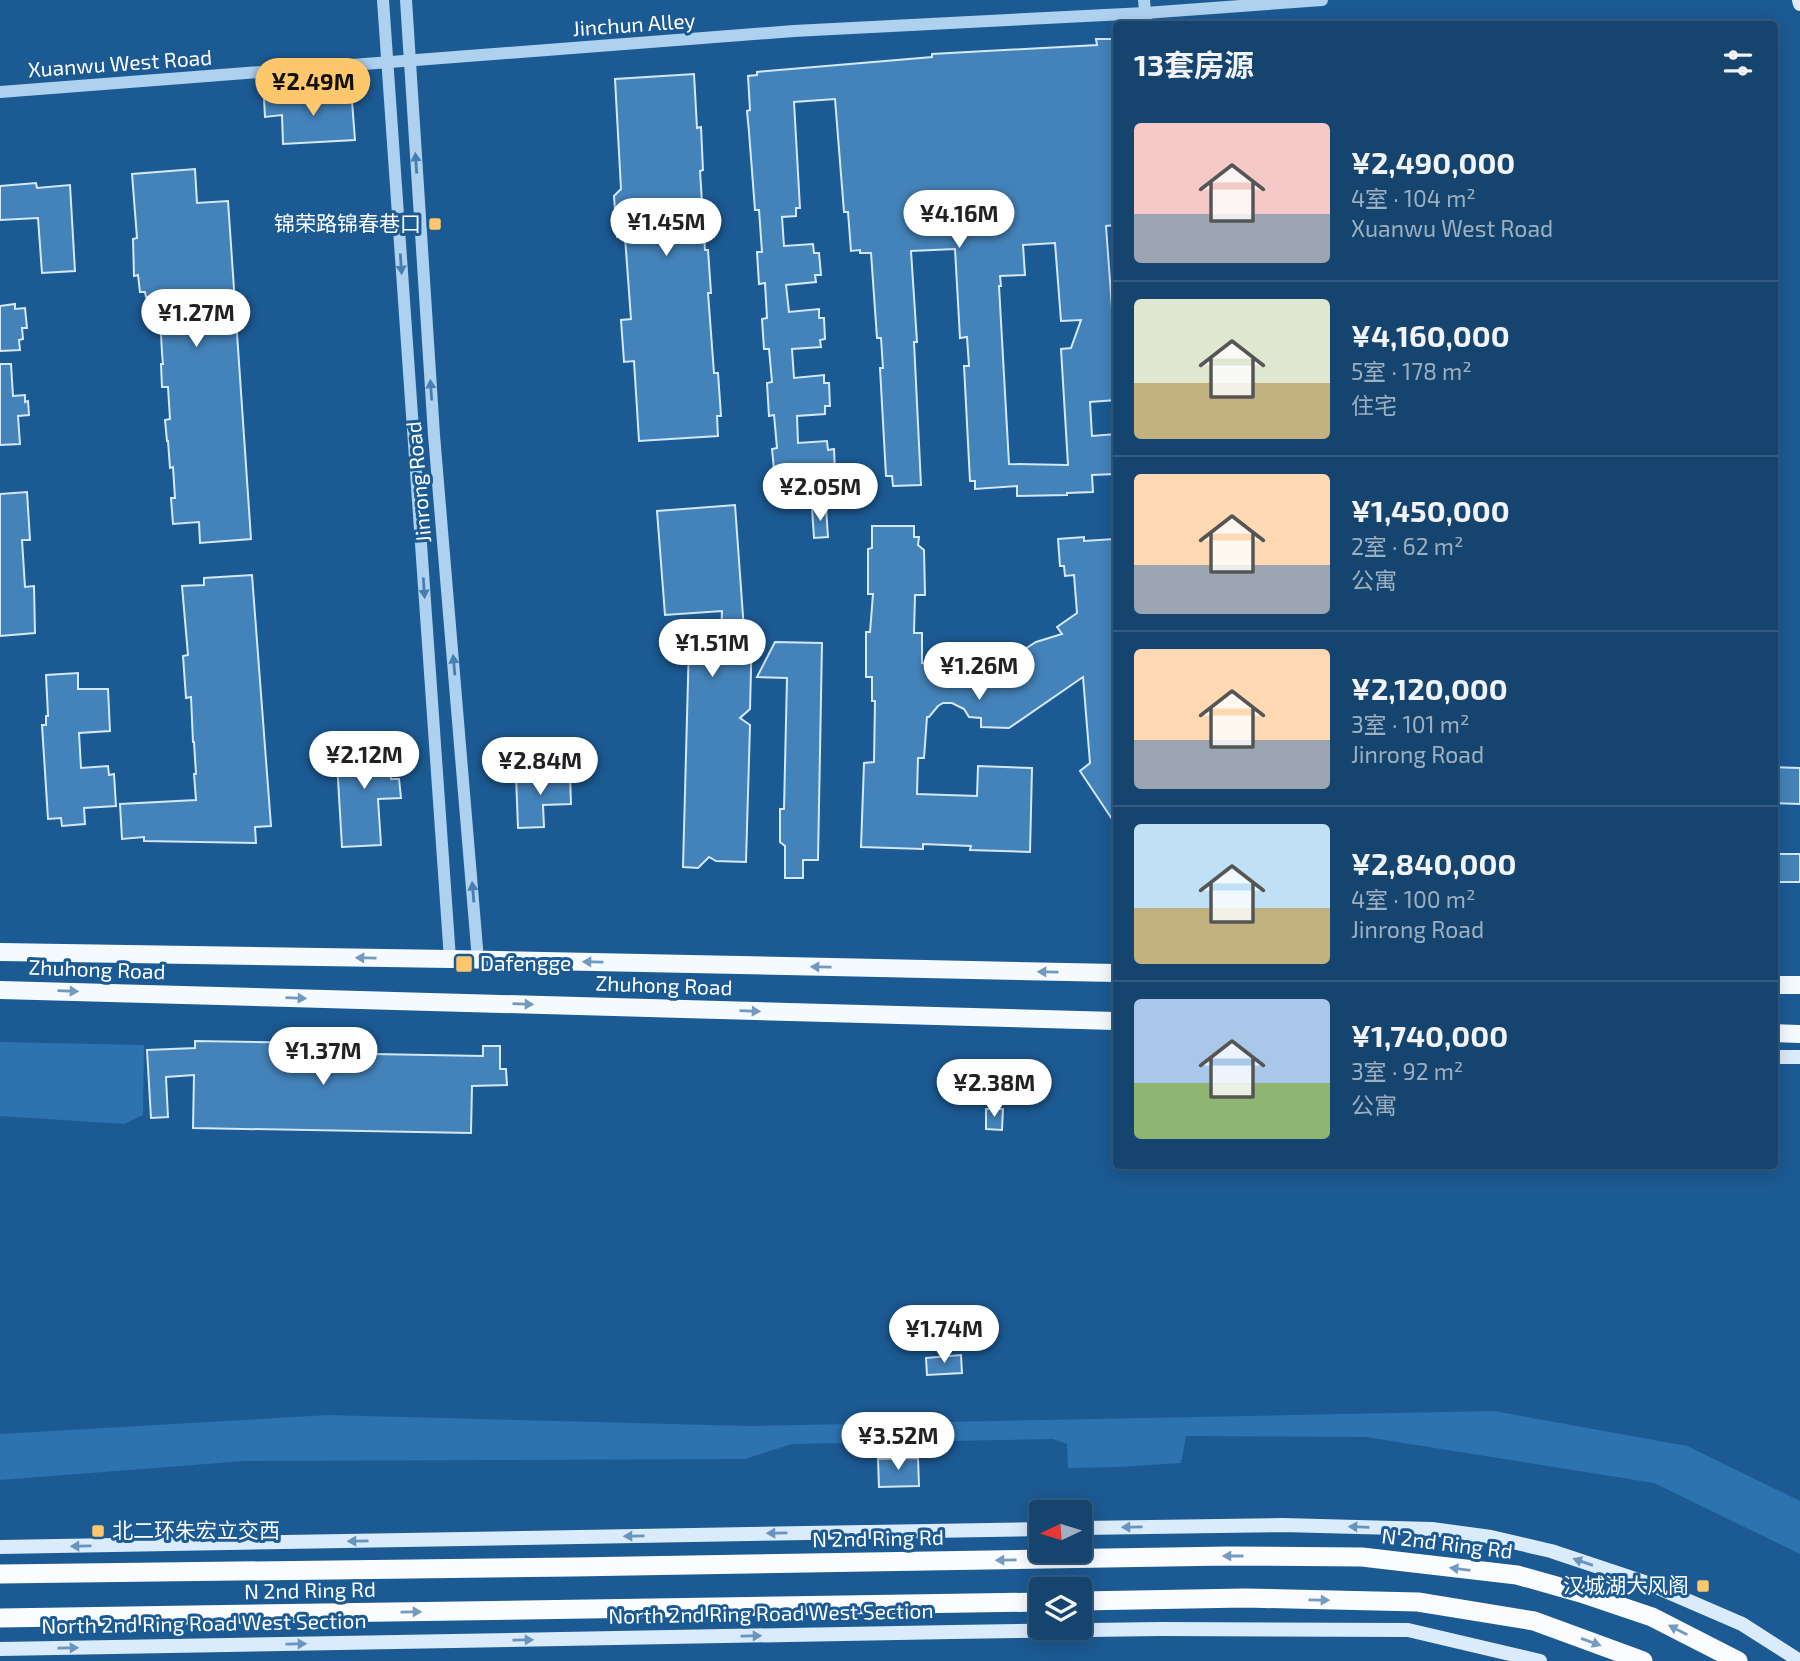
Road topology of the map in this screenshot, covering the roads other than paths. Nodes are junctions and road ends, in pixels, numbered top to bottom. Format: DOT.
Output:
graph roads {
  1 [pos="383,0"];
  2 [pos="406,0"];
  3 [pos="1322,0"];
  4 [pos="1145,12"];
  5 [pos="410,61"];
  6 [pos="387,63"];
  7 [pos="0,92"];
  8 [pos="0,952"];
  9 [pos="450,959"];
  10 [pos="478,960"];
  11 [pos="1113,973"];
  12 [pos="1778,985"];
  13 [pos="1800,985"];
  14 [pos="0,990"];
  15 [pos="1113,1021"];
  16 [pos="1778,1033"];
  17 [pos="1800,1034"];
  18 [pos="1778,1057"];
  19 [pos="1800,1057"];
  20 [pos="1092,1528"];
  21 [pos="1029,1529"];
  22 [pos="0,1547"];
  23 [pos="0,1574"];
  24 [pos="1092,1601"];
  25 [pos="1029,1602"];
  26 [pos="0,1618"];
  27 [pos="0,1649"];
  28 [pos="1540,1661"];
  29 [pos="1643,1661"];
  30 [pos="1738,1661"];
  31 [pos="1800,1661"];
  1 -- 6 [label="street, Jinrong Road"];
  2 -- 5 [label="street, Jinrong Road"];
  3 -- 4 [label="street, Jinchun Alley"];
  4 -- 5 [label="street, Jinchun Alley"];
  5 -- 6 [label="street, Xuanwu West Road"];
  10 -- 5 [label="street, Jinrong Road, one-way"];
  6 -- 7 [label="street, Xuanwu West Road"];
  6 -- 9 [label="street, Jinrong Road, one-way"];
  9 -- 8 [label="main road, Zhuhong Road, one-way"];
  9 -- 10 [label="main road, Zhuhong Road"];
  11 -- 10 [label="main road, Zhuhong Road, one-way"];
  12 -- 13 [label="main road"];
  14 -- 15 [label="main road, Zhuhong Road, one-way"];
  16 -- 17 [label="main road"];
  18 -- 19 [label="main road"];
  31 -- 20 [label="main road, one-way"];
  21 -- 22 [label="main road, one-way"];
  30 -- 23 [label="highway, N 2nd Ring Rd, one-way"];
  24 -- 29 [label="highway, one-way"];
  26 -- 25 [label="highway, N 2nd Ring Rd, one-way"];
  27 -- 28 [label="main road, North 2nd Ring Road West Section, one-way"];
}
